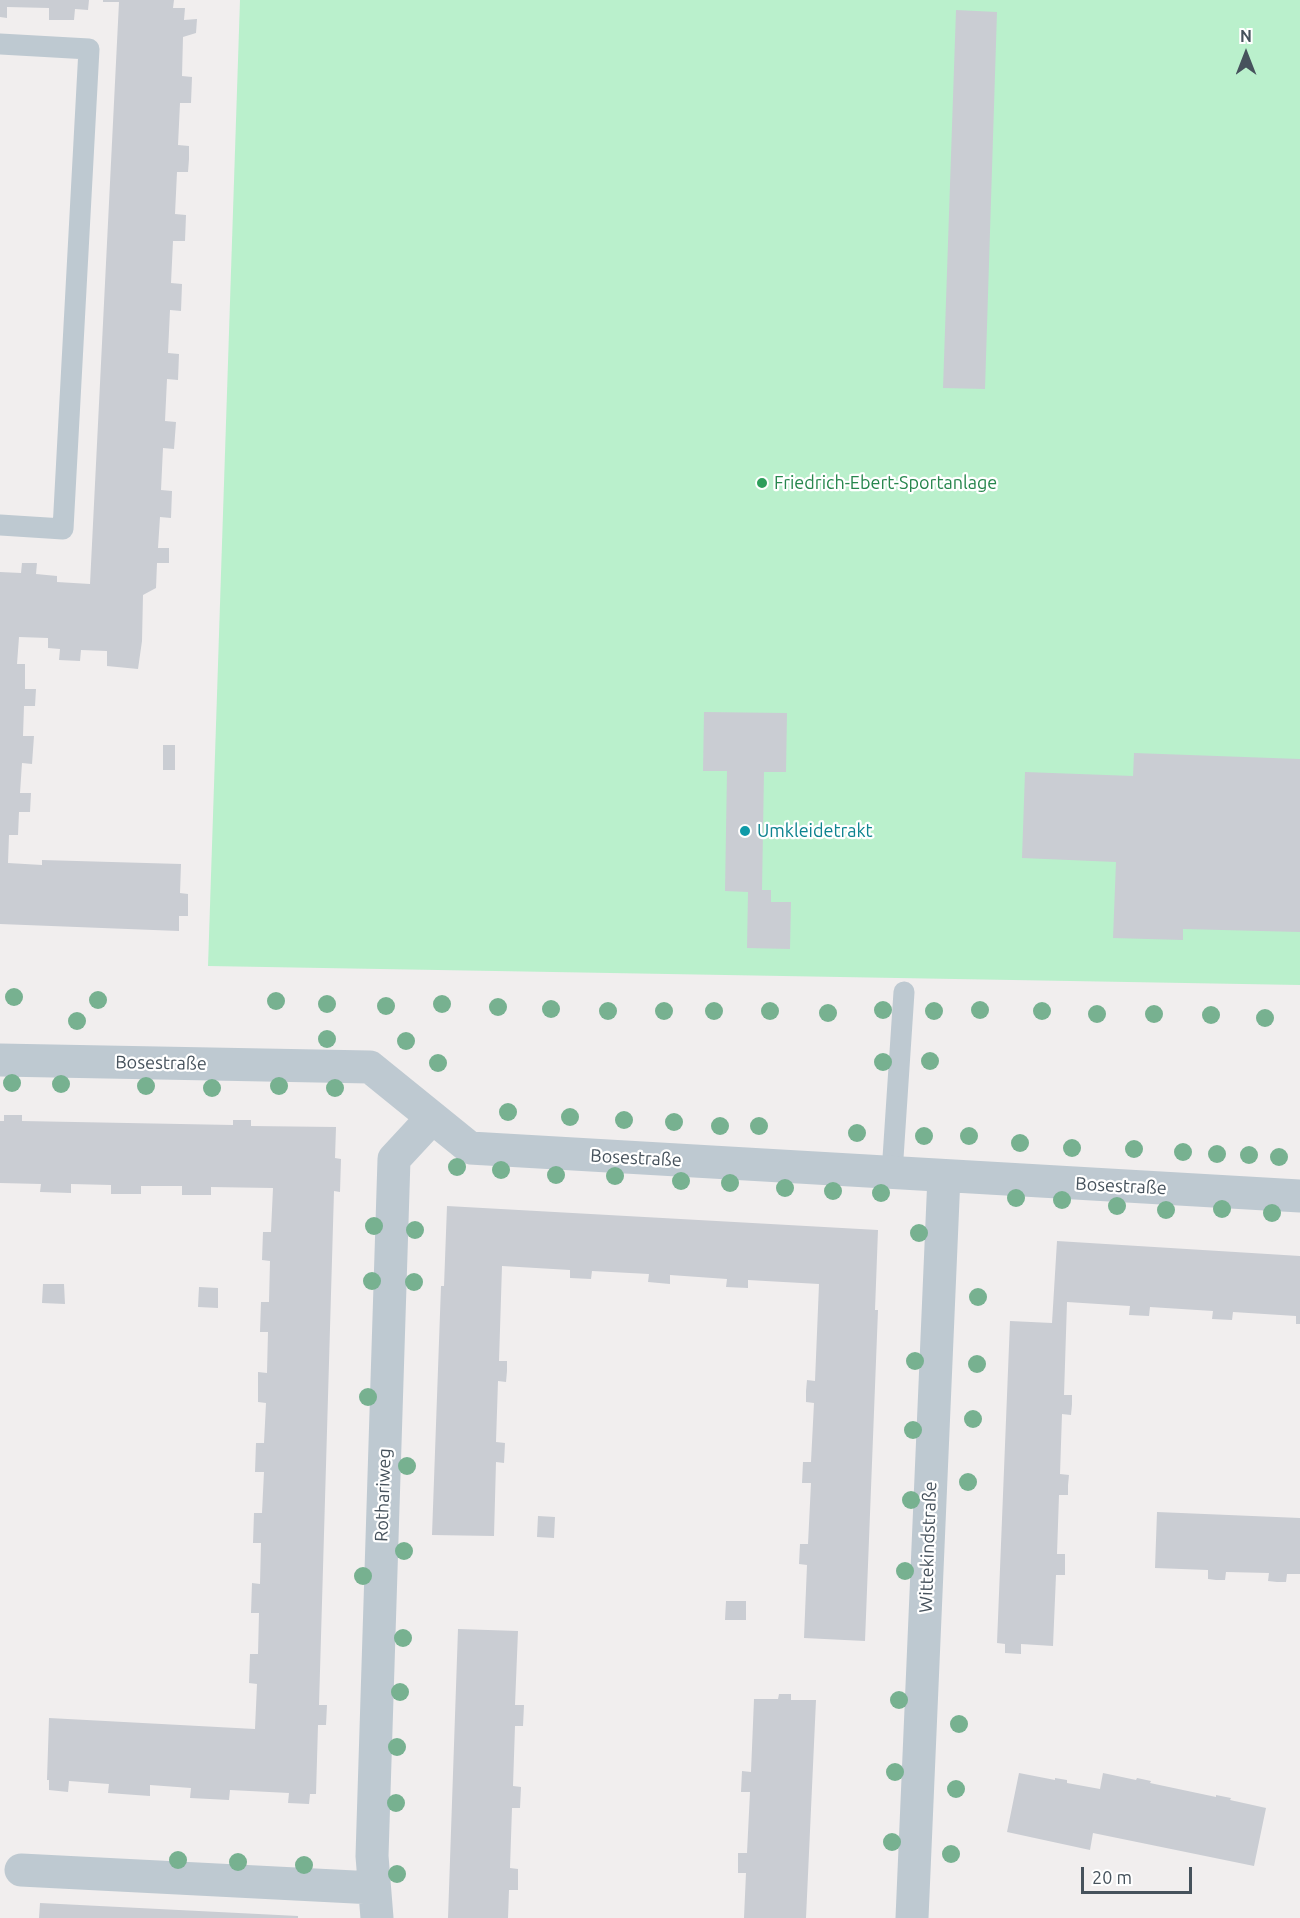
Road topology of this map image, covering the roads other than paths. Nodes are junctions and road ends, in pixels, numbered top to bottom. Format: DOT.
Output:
graph roads {
  1 [pos="0,44"];
  2 [pos="0,525"];
  3 [pos="904,992"];
  4 [pos="0,1060"];
  5 [pos="432,1118"];
  6 [pos="892,1173"];
  7 [pos="944,1176"];
  8 [pos="1300,1196"];
  9 [pos="21,1870"];
  10 [pos="376,1903"];
  11 [pos="912,1918"];
  1 -- 2 [label="lane"];
  3 -- 6 [label="lane"];
  4 -- 5 [label="street, Bosestraße"];
  5 -- 6 [label="street, Bosestraße"];
  5 -- 10 [label="street, Rothariweg"];
  6 -- 7 [label="street, Bosestraße"];
  7 -- 8 [label="street, Bosestraße"];
  7 -- 11 [label="street, Wittekindstraße"];
  9 -- 10 [label="street, Rothariweg"];
}
